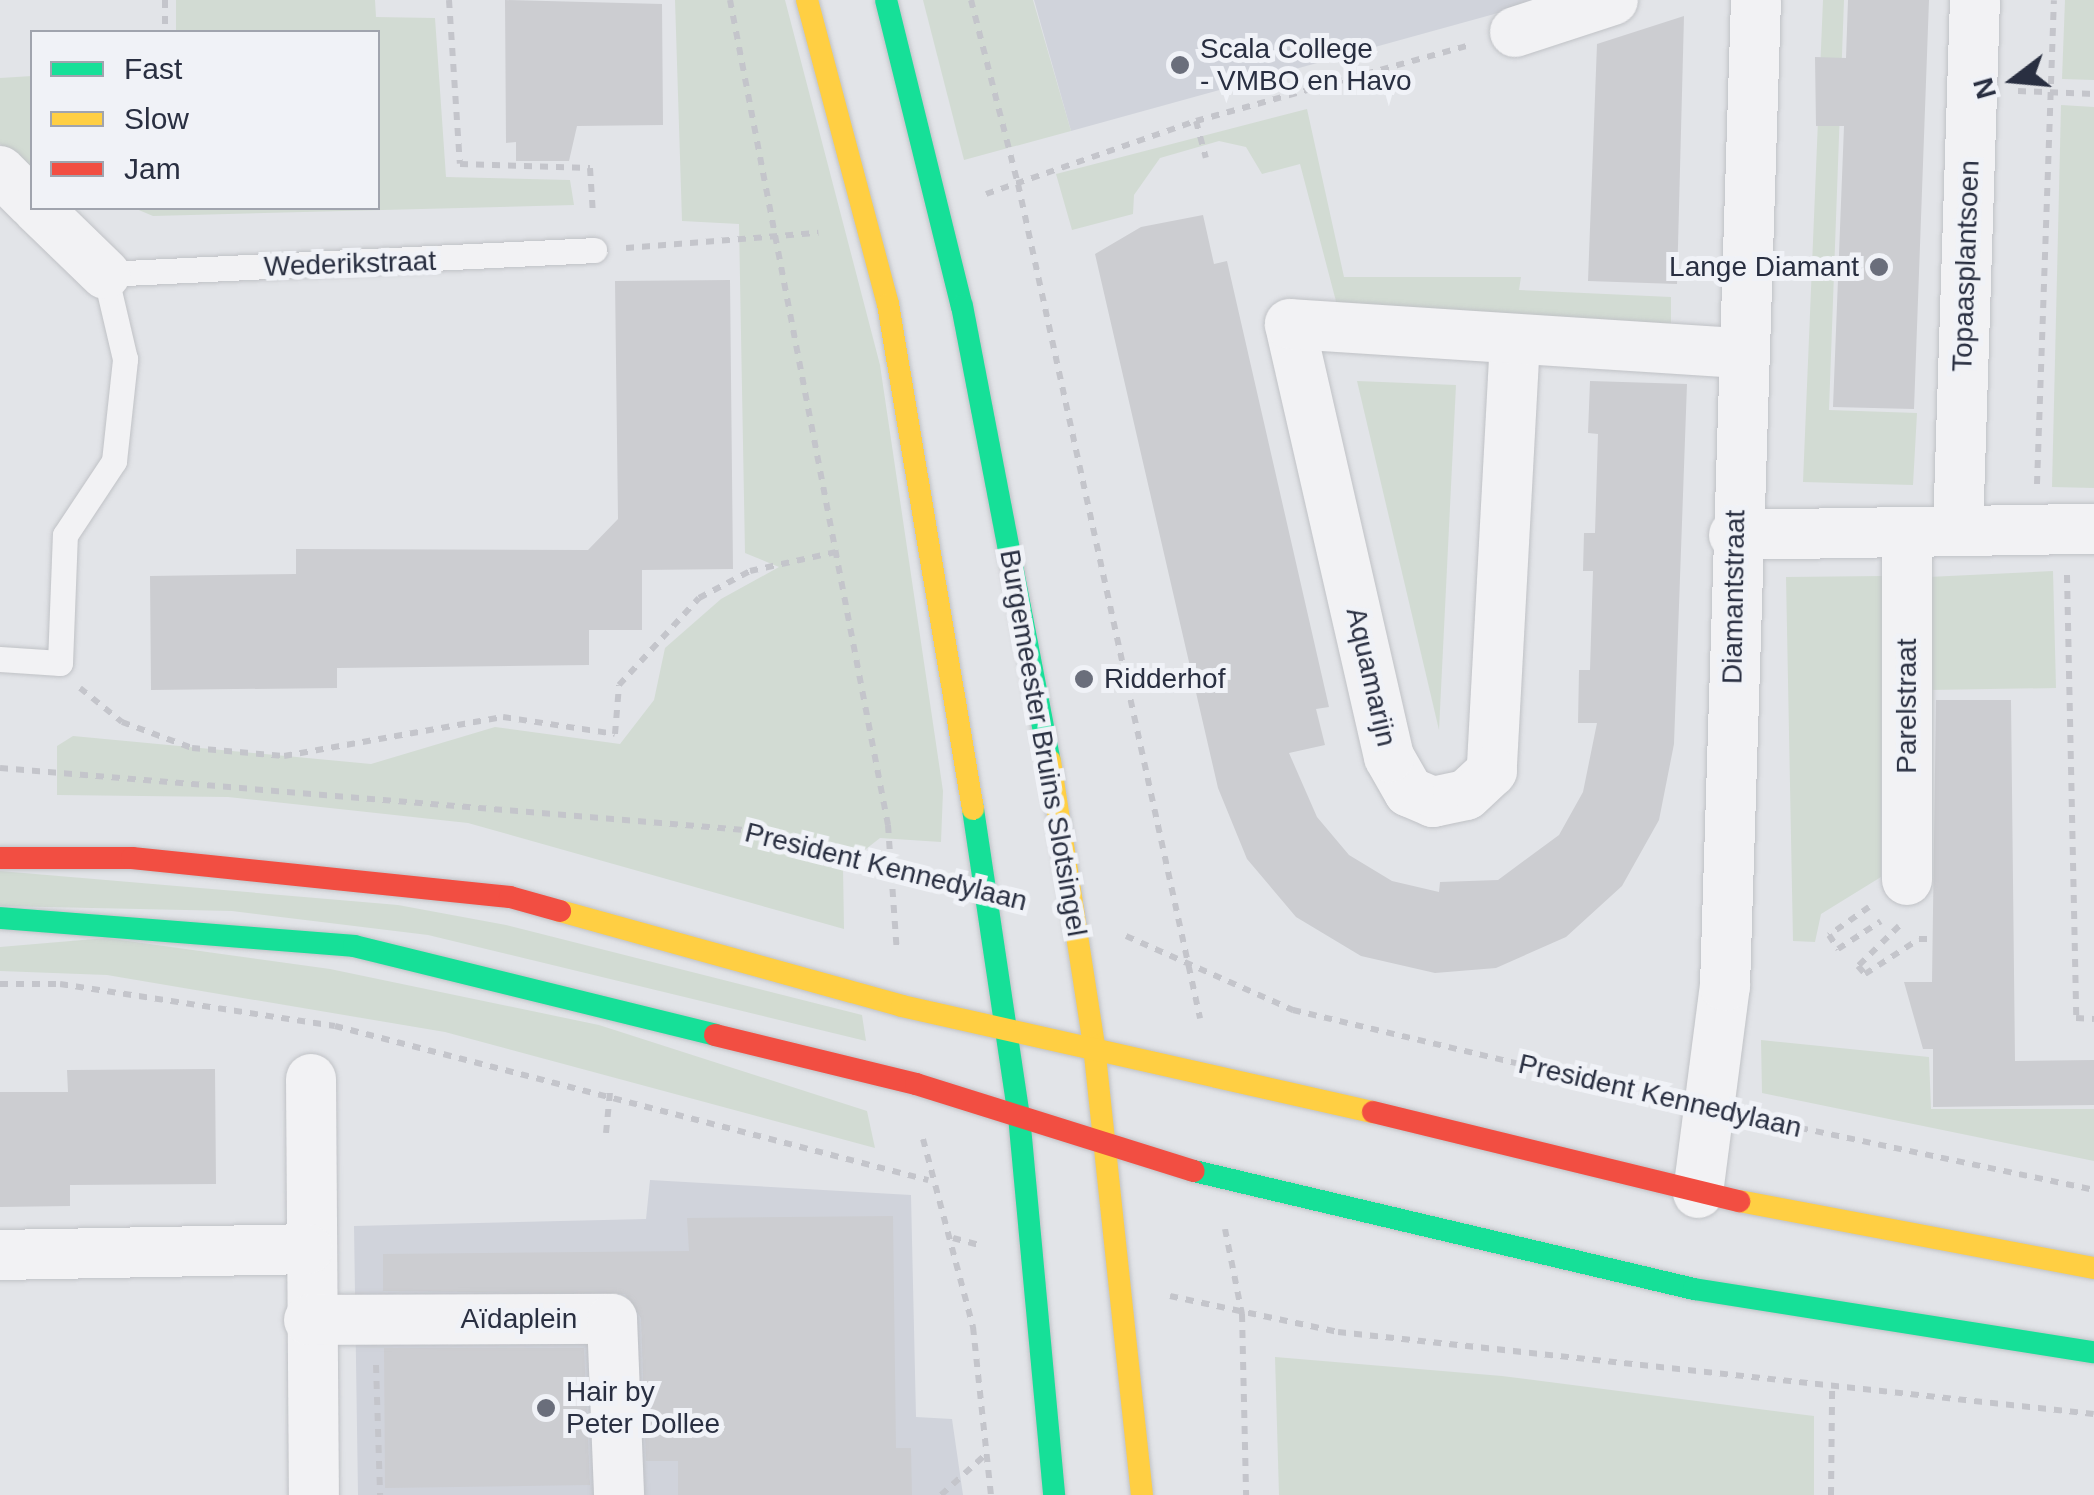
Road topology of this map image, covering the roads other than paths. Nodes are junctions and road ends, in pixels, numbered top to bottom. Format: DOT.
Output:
graph roads {
  1 [pos="807,0"];
  2 [pos="886,0"];
  3 [pos="1614,0"];
  4 [pos="1756,0"];
  5 [pos="1975,0"];
  6 [pos="1515,32"];
  7 [pos="0,171"];
  8 [pos="30,200"];
  9 [pos="40,210"];
  10 [pos="594,250"];
  11 [pos="105,274"];
  12 [pos="1515,340"];
  13 [pos="1742,353"];
  14 [pos="2066,520"];
  15 [pos="1958,531"];
  16 [pos="1907,532"];
  17 [pos="1734,535"];
  18 [pos="0,659"];
  19 [pos="0,858"];
  20 [pos="1901,905"];
  21 [pos="0,918"];
  22 [pos="1006,1027"];
  23 [pos="1094,1046"];
  24 [pos="312,1079"];
  25 [pos="1019,1116"];
  26 [pos="1104,1139"];
  27 [pos="1698,1193"];
  28 [pos="308,1249"];
  29 [pos="0,1255"];
  30 [pos="2094,1268"];
  31 [pos="309,1320"];
  32 [pos="2094,1352"];
  33 [pos="314,1495"];
  34 [pos="619,1495"];
  35 [pos="1054,1495"];
  36 [pos="1142,1495"];
  1 -- 22 [label="street"];
  2 -- 23 [label="street, Burgemeester Bruins Slotsingel"];
  3 -- 6 [label="street"];
  4 -- 13 [label="street, Diamantstraat"];
  5 -- 15 [label="street, Topaasplantsoen"];
  7 -- 8 [label="street"];
  9 -- 11 [label="street"];
  10 -- 11 [label="lane, Wederikstraat"];
  11 -- 18 [label="lane"];
  12 -- 12 [label="street, Aquamarijn"];
  12 -- 13 [label="street, Aquamarijn"];
  13 -- 17 [label="street, Diamantstraat"];
  14 -- 15 [label="street"];
  15 -- 16 [label="street"];
  16 -- 17 [label="street"];
  16 -- 20 [label="street, Parelstraat"];
  17 -- 27 [label="street, Diamantstraat"];
  19 -- 22 [label="street"];
  21 -- 25 [label="street"];
  22 -- 23 [label="street"];
  22 -- 25 [label="street"];
  23 -- 26 [label="street, Burgemeester Bruins Slotsingel"];
  23 -- 27 [label="street"];
  24 -- 28 [label="street"];
  25 -- 26 [label="street"];
  25 -- 35 [label="street"];
  26 -- 32 [label="street"];
  26 -- 36 [label="street, Burgemeester Bruins Slotsingel"];
  27 -- 30 [label="street"];
  28 -- 29 [label="street"];
  28 -- 31 [label="street"];
  31 -- 33 [label="street"];
  31 -- 34 [label="street, Aïdaplein"];
}
